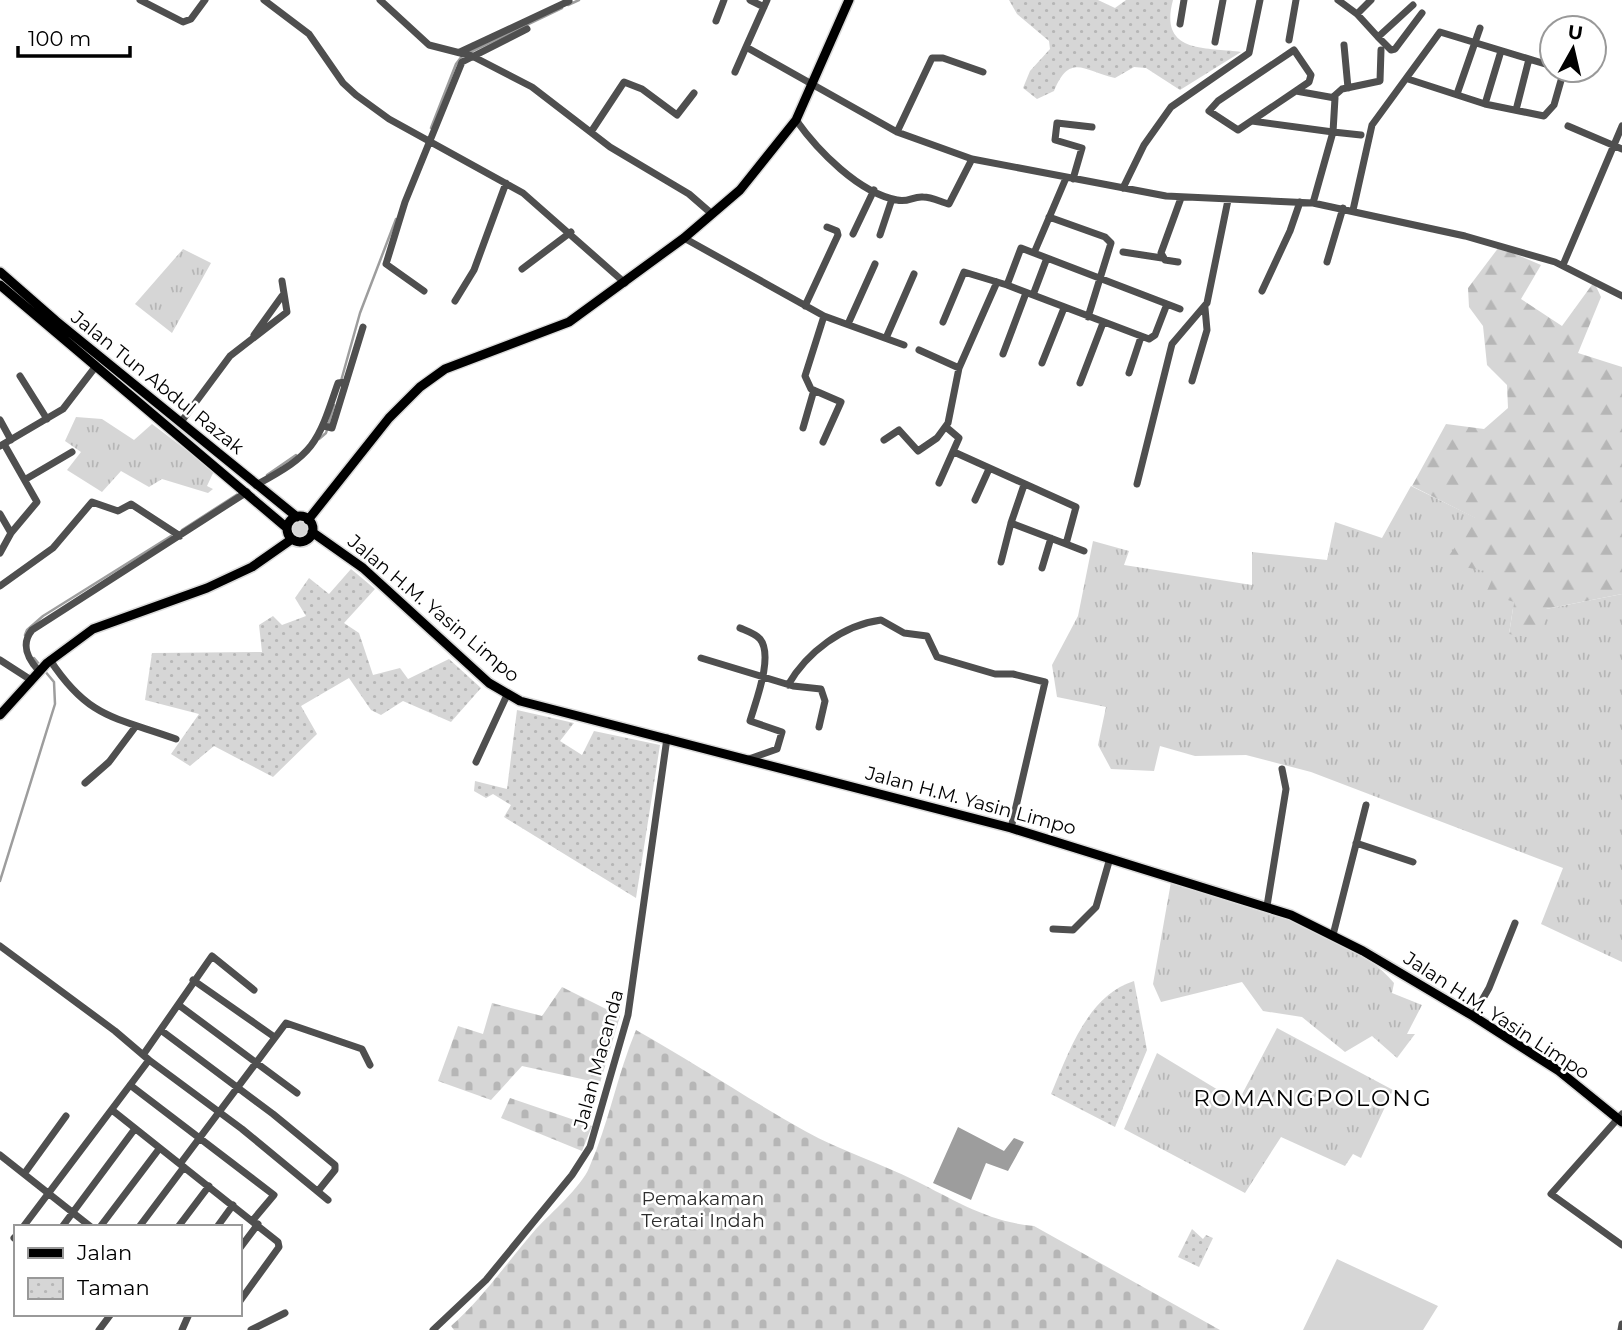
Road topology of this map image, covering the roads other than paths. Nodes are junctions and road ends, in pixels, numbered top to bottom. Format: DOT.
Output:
graph roads {
  1 [pos="140,0"];
  2 [pos="205,0"];
  3 [pos="264,0"];
  4 [pos="380,0"];
  5 [pos="724,0"];
  6 [pos="750,0"];
  7 [pos="849,0"];
  8 [pos="1184,0"];
  9 [pos="1223,0"];
  10 [pos="1260,0"];
  11 [pos="1296,0"];
  12 [pos="1338,0"];
  13 [pos="1371,0"];
  14 [pos="569,1"];
  15 [pos="766,4"];
  16 [pos="1413,5"];
  17 [pos="1422,13"];
  18 [pos="1357,15"];
  19 [pos="716,21"];
  20 [pos="1180,24"];
  21 [pos="1480,28"];
  22 [pos="527,29"];
  23 [pos="1378,37"];
  24 [pos="1289,40"];
  25 [pos="1215,42"];
  26 [pos="1475,42"];
  27 [pos="1344,46"];
  28 [pos="747,47"];
  29 [pos="1381,50"];
  30 [pos="1501,51"];
  31 [pos="465,54"];
  32 [pos="1530,59"];
  33 [pos="1538,62"];
  34 [pos="735,72"];
  35 [pos="983,72"];
  36 [pos="1408,79"];
  37 [pos="813,84"];
  38 [pos="1560,84"];
  39 [pos="1348,88"];
  40 [pos="1296,91"];
  41 [pos="694,93"];
  42 [pos="1457,94"];
  43 [pos="1333,97"];
  44 [pos="1485,104"];
  45 [pos="1516,110"];
  46 [pos="796,120"];
  47 [pos="1252,121"];
  48 [pos="1568,126"];
  49 [pos="1622,126"];
  50 [pos="1092,127"];
  51 [pos="591,132"];
  52 [pos="897,132"];
  53 [pos="1334,132"];
  54 [pos="1362,135"];
  55 [pos="428,140"];
  56 [pos="1613,146"];
  57 [pos="1622,149"];
  58 [pos="972,159"];
  59 [pos="1070,178"];
  60 [pos="506,183"];
  61 [pos="1123,188"];
  62 [pos="874,190"];
  63 [pos="1181,198"];
  64 [pos="892,199"];
  65 [pos="1228,200"];
  66 [pos="1300,202"];
  67 [pos="1313,203"];
  68 [pos="1343,208"];
  69 [pos="1353,210"];
  70 [pos="712,214"];
  71 [pos="1049,217"];
  72 [pos="827,227"];
  73 [pos="571,232"];
  74 [pos="853,234"];
  75 [pos="880,235"];
  76 [pos="684,238"];
  77 [pos="1123,251"];
  78 [pos="1034,253"];
  79 [pos="1047,258"];
  80 [pos="1162,258"];
  81 [pos="1178,262"];
  82 [pos="1327,262"];
  83 [pos="875,264"];
  84 [pos="1563,265"];
  85 [pos="522,269"];
  86 [pos="0,272"];
  87 [pos="914,274"];
  88 [pos="1101,279"];
  89 [pos="282,281"];
  90 [pos="997,282"];
  91 [pos="625,283"];
  92 [pos="0,285"];
  93 [pos="1007,285"];
  94 [pos="424,291"];
  95 [pos="1262,291"];
  96 [pos="1030,294"];
  97 [pos="282,296"];
  98 [pos="1622,296"];
  99 [pos="24,300"];
  100 [pos="454,301"];
  101 [pos="1167,304"];
  102 [pos="805,306"];
  103 [pos="1205,307"];
  104 [pos="1064,308"];
  105 [pos="1180,309"];
  106 [pos="824,316"];
  107 [pos="1088,317"];
  108 [pos="943,322"];
  109 [pos="1104,323"];
  110 [pos="848,324"];
  111 [pos="363,327"];
  112 [pos="253,337"];
  113 [pos="1141,337"];
  114 [pos="886,338"];
  115 [pos="904,345"];
  116 [pos="919,350"];
  117 [pos="1003,354"];
  118 [pos="1042,363"];
  119 [pos="96,366"];
  120 [pos="959,368"];
  121 [pos="1129,373"];
  122 [pos="20,376"];
  123 [pos="1192,381"];
  124 [pos="1080,383"];
  125 [pos="814,390"];
  126 [pos="47,419"];
  127 [pos="178,419"];
  128 [pos="0,420"];
  129 [pos="166,425"];
  130 [pos="946,427"];
  131 [pos="803,428"];
  132 [pos="884,440"];
  133 [pos="823,442"];
  134 [pos="5,443"];
  135 [pos="72,452"];
  136 [pos="954,452"];
  137 [pos="989,469"];
  138 [pos="26,479"];
  139 [pos="939,483"];
  140 [pos="1137,484"];
  141 [pos="256,485"];
  142 [pos="1024,485"];
  143 [pos="247,492"];
  144 [pos="975,500"];
  145 [pos="0,514"];
  146 [pos="297,517"];
  147 [pos="308,520"];
  148 [pos="1011,523"];
  149 [pos="287,528"];
  150 [pos="312,532"];
  151 [pos="180,536"];
  152 [pos="6,538"];
  153 [pos="1051,538"];
  154 [pos="292,539"];
  155 [pos="1066,544"];
  156 [pos="1084,551"];
  157 [pos="0,553"];
  158 [pos="1001,562"];
  159 [pos="1042,568"];
  160 [pos="0,586"];
  161 [pos="740,628"];
  162 [pos="701,658"];
  163 [pos="0,660"];
  164 [pos="44,666"];
  165 [pos="762,678"];
  166 [pos="31,680"];
  167 [pos="788,685"];
  168 [pos="507,695"];
  169 [pos="0,715"];
  170 [pos="136,726"];
  171 [pos="819,727"];
  172 [pos="667,738"];
  173 [pos="176,739"];
  174 [pos="749,759"];
  175 [pos="476,761"];
  176 [pos="1282,769"];
  177 [pos="85,783"];
  178 [pos="1366,805"];
  179 [pos="1011,828"];
  180 [pos="1356,843"];
  181 [pos="1110,858"];
  182 [pos="1413,862"];
  183 [pos="1267,906"];
  184 [pos="1516,923"];
  185 [pos="1053,929"];
  186 [pos="1333,935"];
  187 [pos="0,946"];
  188 [pos="193,979"];
  189 [pos="254,989"];
  190 [pos="180,1006"];
  191 [pos="1473,1016"];
  192 [pos="162,1031"];
  193 [pos="273,1036"];
  194 [pos="146,1058"];
  195 [pos="256,1060"];
  196 [pos="370,1065"];
  197 [pos="130,1085"];
  198 [pos="235,1086"];
  199 [pos="298,1093"];
  200 [pos="112,1110"];
  201 [pos="217,1111"];
  202 [pos="66,1116"];
  203 [pos="1621,1118"];
  204 [pos="134,1130"];
  205 [pos="198,1137"];
  206 [pos="159,1149"];
  207 [pos="0,1156"];
  208 [pos="182,1166"];
  209 [pos="24,1174"];
  210 [pos="209,1186"];
  211 [pos="318,1191"];
  212 [pos="49,1194"];
  213 [pos="328,1200"];
  214 [pos="233,1205"];
  215 [pos="73,1212"];
  216 [pos="256,1222"];
  217 [pos="25,1225"];
  218 [pos="63,1225"];
  219 [pos="89,1225"];
  220 [pos="102,1225"];
  221 [pos="140,1225"];
  222 [pos="180,1225"];
  223 [pos="218,1225"];
  224 [pos="242,1245"];
  225 [pos="1622,1245"];
  226 [pos="242,1298"];
  227 [pos="285,1313"];
  228 [pos="1622,1324"];
  229 [pos="251,1330"];
  230 [pos="433,1330"];
  231 [pos="1621,1330"];
  1 -- 2 [label="street"];
  3 -- 55 [label="street"];
  4 -- 31 [label="street"];
  5 -- 19 [label="street"];
  6 -- 15 [label="street"];
  7 -- 37 [label="main road"];
  8 -- 20 [label="street"];
  9 -- 25 [label="street"];
  10 -- 61 [label="street"];
  11 -- 24 [label="street"];
  12 -- 18 [label="street"];
  13 -- 18 [label="street"];
  14 -- 31 [label="street"];
  15 -- 28 [label="street"];
  16 -- 23 [label="street"];
  17 -- 23 [label="street"];
  18 -- 23 [label="street"];
  21 -- 26 [label="street"];
  22 -- 31 [label="street"];
  26 -- 30 [label="street"];
  26 -- 36 [label="street"];
  26 -- 42 [label="street"];
  27 -- 39 [label="street"];
  28 -- 34 [label="street"];
  28 -- 37 [label="street"];
  29 -- 39 [label="street"];
  30 -- 32 [label="street"];
  30 -- 44 [label="street"];
  31 -- 51 [label="street"];
  31 -- 55 [label="street"];
  32 -- 33 [label="street"];
  32 -- 45 [label="street"];
  35 -- 52 [label="street"];
  36 -- 42 [label="street"];
  36 -- 69 [label="street"];
  37 -- 46 [label="main road"];
  37 -- 52 [label="street"];
  38 -- 45 [label="street"];
  39 -- 43 [label="street"];
  40 -- 43 [label="street"];
  40 -- 47 [label="street"];
  40 -- 47 [label="street"];
  41 -- 51 [label="street"];
  42 -- 44 [label="street"];
  43 -- 53 [label="street"];
  44 -- 45 [label="street"];
  46 -- 62 [label="street"];
  46 -- 70 [label="main road"];
  47 -- 53 [label="street"];
  48 -- 56 [label="street"];
  49 -- 56 [label="street"];
  50 -- 59 [label="street"];
  51 -- 70 [label="street"];
  52 -- 58 [label="street"];
  53 -- 54 [label="street"];
  53 -- 67 [label="street"];
  55 -- 60 [label="street"];
  55 -- 94 [label="street"];
  56 -- 57 [label="street"];
  56 -- 84 [label="street"];
  58 -- 59 [label="street"];
  58 -- 64 [label="street"];
  59 -- 61 [label="street"];
  59 -- 71 [label="street"];
  60 -- 73 [label="street"];
  60 -- 100 [label="street"];
  61 -- 63 [label="street"];
  62 -- 64 [label="street"];
  62 -- 74 [label="street"];
  63 -- 65 [label="street"];
  63 -- 80 [label="street"];
  64 -- 75 [label="street"];
  65 -- 66 [label="street"];
  65 -- 103 [label="street"];
  66 -- 67 [label="street"];
  66 -- 95 [label="street"];
  67 -- 68 [label="street"];
  68 -- 69 [label="street"];
  68 -- 82 [label="street"];
  69 -- 84 [label="street"];
  70 -- 76 [label="main road"];
  71 -- 78 [label="street"];
  71 -- 88 [label="street"];
  72 -- 102 [label="street"];
  73 -- 85 [label="street"];
  73 -- 91 [label="street"];
  76 -- 91 [label="main road"];
  76 -- 102 [label="street"];
  77 -- 80 [label="street"];
  78 -- 79 [label="street"];
  78 -- 93 [label="street"];
  79 -- 88 [label="street"];
  79 -- 96 [label="street"];
  80 -- 81 [label="street"];
  83 -- 110 [label="street"];
  84 -- 98 [label="street"];
  86 -- 99 [label="main road, Jalan Tun Abdul Razak"];
  87 -- 114 [label="street"];
  88 -- 101 [label="street"];
  88 -- 107 [label="street"];
  89 -- 97 [label="street"];
  90 -- 93 [label="street"];
  90 -- 108 [label="street"];
  90 -- 120 [label="street"];
  91 -- 147 [label="main road"];
  92 -- 99 [label="main road, Jalan Tun Abdul Razak"];
  93 -- 96 [label="street"];
  96 -- 104 [label="street"];
  96 -- 117 [label="street"];
  97 -- 112 [label="street"];
  97 -- 112 [label="street"];
  99 -- 119 [label="main road, Jalan Tun Abdul Razak"];
  99 -- 127 [label="main road, Jalan Tun Abdul Razak"];
  101 -- 105 [label="street"];
  101 -- 113 [label="street"];
  102 -- 106 [label="street"];
  103 -- 123 [label="street"];
  103 -- 140 [label="street"];
  104 -- 107 [label="street"];
  104 -- 118 [label="street"];
  106 -- 110 [label="street"];
  106 -- 125 [label="street"];
  107 -- 109 [label="street"];
  109 -- 113 [label="street"];
  109 -- 124 [label="street"];
  110 -- 114 [label="street"];
  111 -- 141 [label="street"];
  112 -- 127 [label="street"];
  113 -- 121 [label="street"];
  114 -- 115 [label="street"];
  116 -- 120 [label="street"];
  119 -- 126 [label="street"];
  119 -- 129 [label="main road, Jalan Tun Abdul Razak"];
  120 -- 130 [label="street"];
  122 -- 126 [label="street"];
  125 -- 131 [label="street"];
  125 -- 133 [label="street"];
  126 -- 134 [label="street"];
  127 -- 129 [label="main road"];
  127 -- 141 [label="main road, Jalan Tun Abdul Razak"];
  128 -- 134 [label="street"];
  129 -- 143 [label="main road, Jalan Tun Abdul Razak"];
  130 -- 132 [label="street"];
  130 -- 136 [label="street"];
  134 -- 138 [label="street"];
  135 -- 138 [label="street"];
  136 -- 137 [label="street"];
  136 -- 139 [label="street"];
  137 -- 142 [label="street"];
  137 -- 144 [label="street"];
  138 -- 152 [label="street"];
  141 -- 146 [label="main road, Jalan Tun Abdul Razak"];
  142 -- 148 [label="street"];
  142 -- 155 [label="street"];
  143 -- 149 [label="main road, Jalan Tun Abdul Razak"];
  143 -- 151 [label="street"];
  145 -- 152 [label="street"];
  146 -- 147 [label="main road"];
  146 -- 149 [label="main road"];
  147 -- 150 [label="main road"];
  148 -- 153 [label="street"];
  148 -- 158 [label="street"];
  149 -- 154 [label="main road"];
  150 -- 154 [label="main road"];
  150 -- 168 [label="main road, Jalan H.M. Yasin Limpo"];
  151 -- 160 [label="street"];
  151 -- 164 [label="street"];
  152 -- 157 [label="street"];
  153 -- 155 [label="street"];
  153 -- 159 [label="street"];
  154 -- 164 [label="main road"];
  155 -- 156 [label="street"];
  161 -- 165 [label="street"];
  162 -- 165 [label="street"];
  163 -- 166 [label="street"];
  164 -- 166 [label="main road"];
  164 -- 170 [label="street"];
  165 -- 167 [label="street"];
  165 -- 174 [label="street"];
  166 -- 169 [label="main road"];
  167 -- 171 [label="street"];
  167 -- 179 [label="street"];
  168 -- 172 [label="main road, Jalan H.M. Yasin Limpo"];
  168 -- 175 [label="street"];
  170 -- 173 [label="street"];
  170 -- 177 [label="street"];
  172 -- 174 [label="main road, Jalan H.M. Yasin Limpo"];
  172 -- 230 [label="street, Jalan Macanda"];
  174 -- 179 [label="main road, Jalan H.M. Yasin Limpo"];
  176 -- 183 [label="street"];
  178 -- 180 [label="street"];
  179 -- 181 [label="main road, Jalan H.M. Yasin Limpo"];
  180 -- 182 [label="street"];
  180 -- 186 [label="street"];
  181 -- 183 [label="main road, Jalan H.M. Yasin Limpo"];
  181 -- 185 [label="street"];
  183 -- 186 [label="main road, Jalan H.M. Yasin Limpo"];
  184 -- 191 [label="street"];
  186 -- 191 [label="main road, Jalan H.M. Yasin Limpo"];
  187 -- 194 [label="street"];
  188 -- 189 [label="street"];
  188 -- 190 [label="street"];
  188 -- 193 [label="street"];
  190 -- 192 [label="street"];
  190 -- 195 [label="street"];
  191 -- 203 [label="main road, Jalan H.M. Yasin Limpo"];
  192 -- 194 [label="street"];
  192 -- 198 [label="street"];
  193 -- 195 [label="street"];
  193 -- 196 [label="street"];
  194 -- 197 [label="street"];
  194 -- 201 [label="street"];
  195 -- 198 [label="street"];
  195 -- 199 [label="street"];
  197 -- 200 [label="street"];
  197 -- 205 [label="street"];
  198 -- 201 [label="street"];
  198 -- 211 [label="street"];
  200 -- 204 [label="street"];
  200 -- 212 [label="street"];
  201 -- 205 [label="street"];
  201 -- 211 [label="street"];
  202 -- 209 [label="street"];
  203 -- 225 [label="street"];
  204 -- 206 [label="street"];
  204 -- 215 [label="street"];
  205 -- 208 [label="street"];
  205 -- 216 [label="street"];
  206 -- 208 [label="street"];
  206 -- 220 [label="street"];
  207 -- 209 [label="street"];
  208 -- 210 [label="street"];
  208 -- 221 [label="street"];
  209 -- 212 [label="street"];
  210 -- 214 [label="street"];
  210 -- 222 [label="street"];
  211 -- 213 [label="street"];
  212 -- 215 [label="street"];
  212 -- 217 [label="street"];
  214 -- 216 [label="street"];
  214 -- 223 [label="street"];
  215 -- 218 [label="street"];
  215 -- 219 [label="street"];
  216 -- 224 [label="street"];
  216 -- 226 [label="street"];
  227 -- 229 [label="street"];
  228 -- 231 [label="street"];
}
